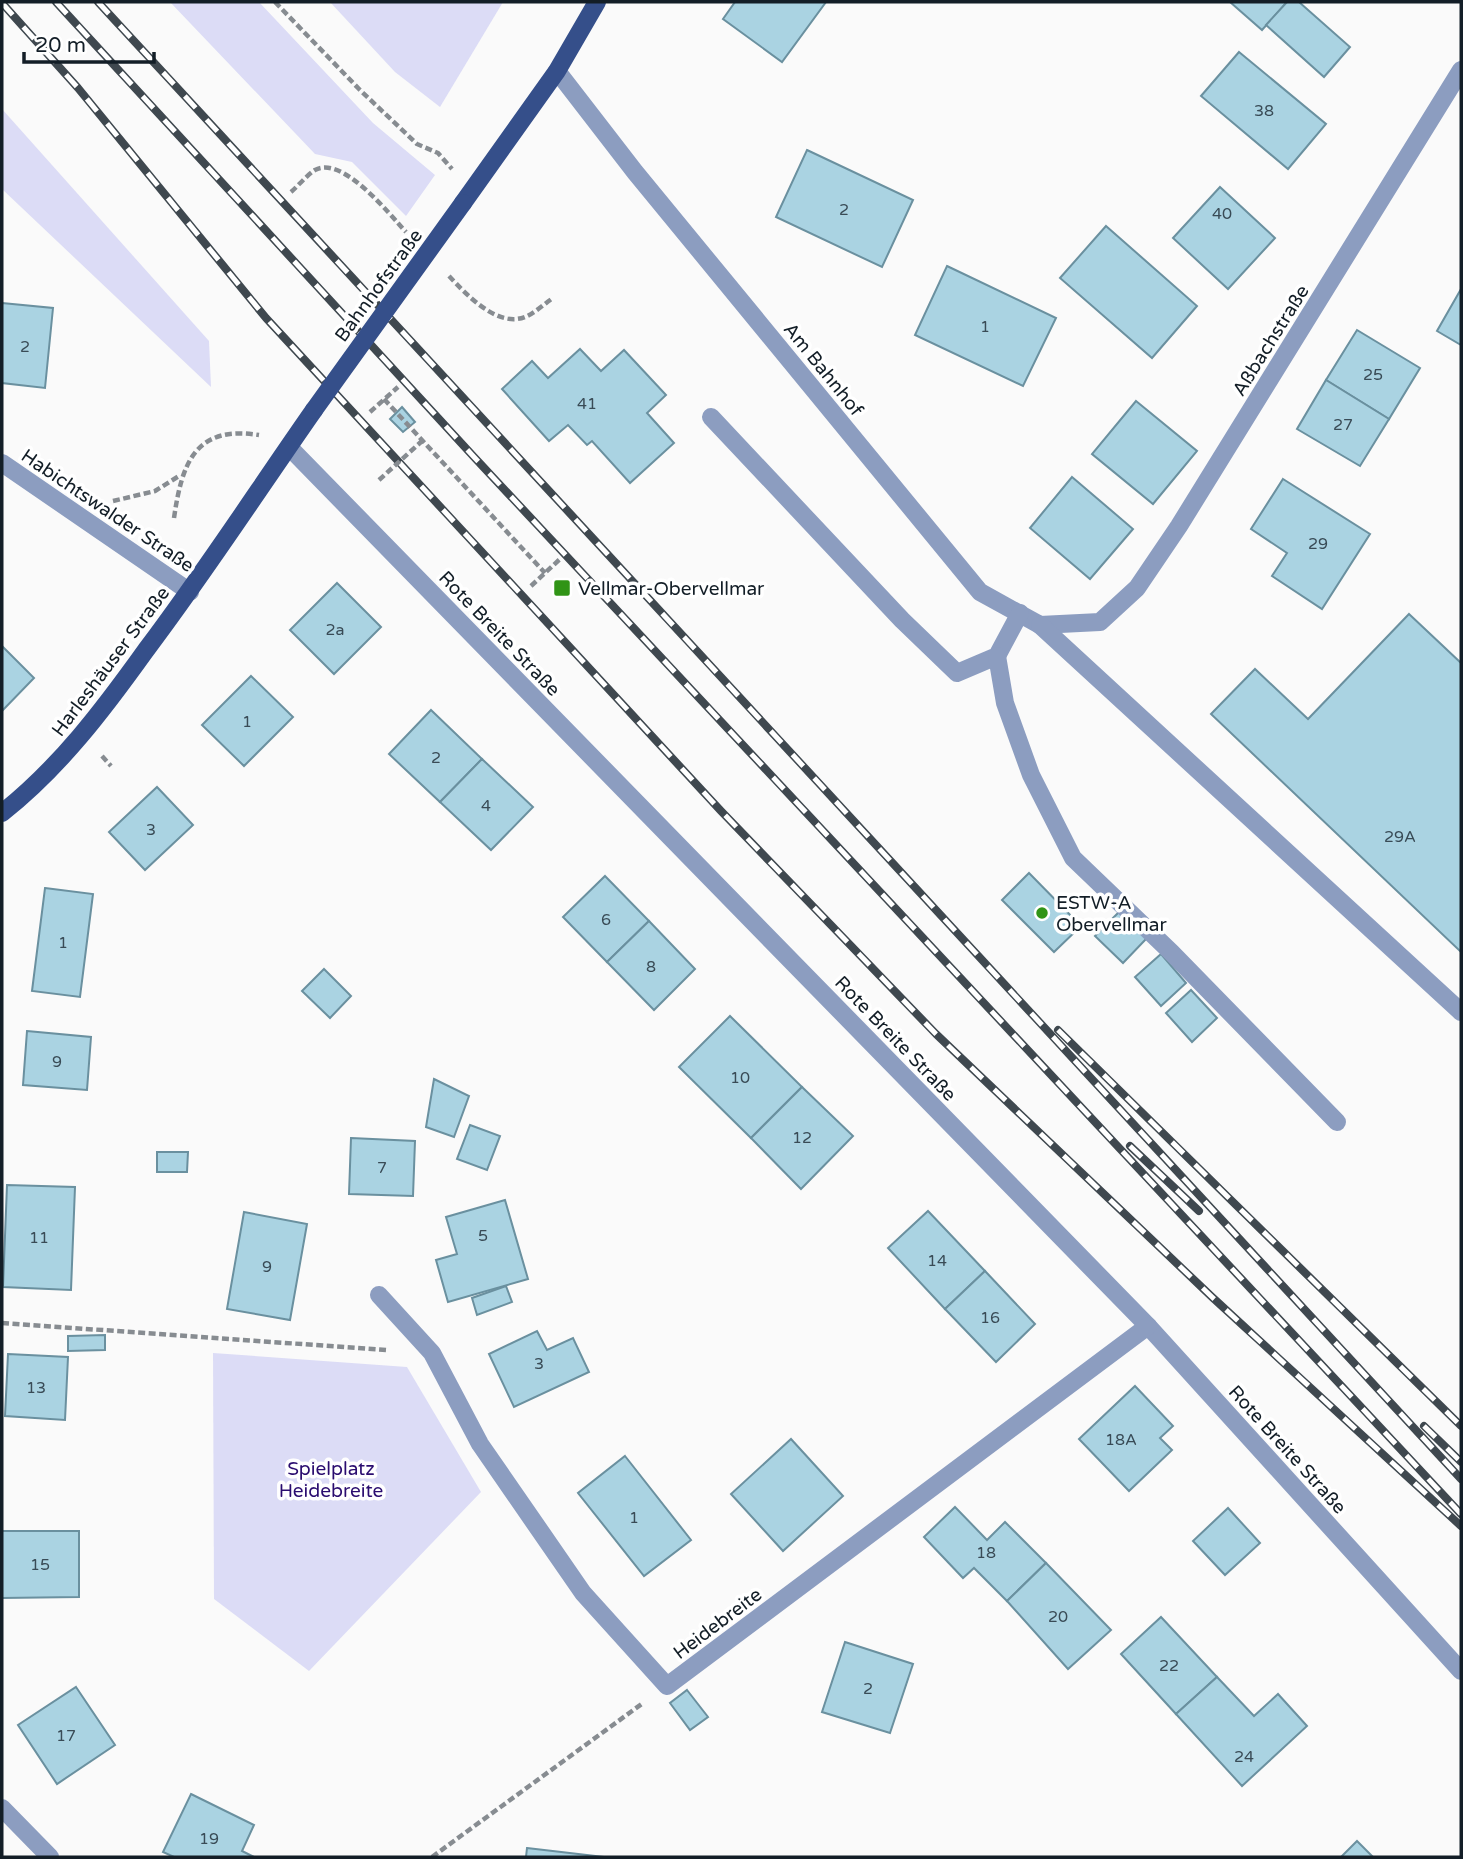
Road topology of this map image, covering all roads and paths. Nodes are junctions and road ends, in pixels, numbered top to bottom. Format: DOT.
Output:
graph roads {
  1 [pos="275,2"];
  2 [pos="597,2"];
  3 [pos="1461,70"];
  4 [pos="557,71"];
  5 [pos="316,170"];
  6 [pos="454,172"];
  7 [pos="291,192"];
  8 [pos="553,298"];
  9 [pos="525,317"];
  10 [pos="398,387"];
  11 [pos="384,399"];
  12 [pos="370,412"];
  13 [pos="711,417"];
  14 [pos="260,435"];
  15 [pos="424,443"];
  16 [pos="289,447"];
  17 [pos="2,463"];
  18 [pos="180,476"];
  19 [pos="379,480"];
  20 [pos="72,512"];
  21 [pos="174,518"];
  22 [pos="560,559"];
  23 [pos="545,573"];
  24 [pos="531,586"];
  25 [pos="190,592"];
  26 [pos="1020,613"];
  27 [pos="1040,625"];
  28 [pos="997,656"];
  29 [pos="2,813"];
  30 [pos="1461,1012"];
  31 [pos="1337,1122"];
  32 [pos="379,1295"];
  33 [pos="2,1323"];
  34 [pos="1148,1326"];
  35 [pos="432,1353"];
  36 [pos="1461,1671"];
  37 [pos="667,1686"];
  38 [pos="2,1808"];
  39 [pos="50,1857"];
  40 [pos="432,1857"];
  1 -- 6 [label="path"];
  2 -- 4 [label="main road, Bahnhofstraße"];
  3 -- 27 [label="street, Aßbachstraße"];
  4 -- 16 [label="main road, Bahnhofstraße, bridge"];
  4 -- 26 [label="street, Am Bahnhof"];
  5 -- 7 [label="path"];
  8 -- 9 [label="path"];
  10 -- 11 [label="path"];
  11 -- 12 [label="path"];
  11 -- 15 [label="path"];
  13 -- 28 [label="street"];
  14 -- 18 [label="path"];
  15 -- 19 [label="path, bridge"];
  15 -- 23 [label="path"];
  16 -- 25 [label="main road, Bahnhofstraße"];
  16 -- 34 [label="street, Rote Breite Straße"];
  17 -- 20 [label="street, Habichtswalder Straße"];
  18 -- 20 [label="path"];
  18 -- 21 [label="path"];
  20 -- 25 [label="street, Habichtswalder Straße"];
  22 -- 23 [label="path"];
  23 -- 24 [label="path"];
  25 -- 29 [label="main road, Harleshäuser Straße"];
  26 -- 27 [label="street, Am Bahnhof"];
  26 -- 28 [label="street"];
  27 -- 30 [label="street, Am Bahnhof"];
  28 -- 31 [label="street"];
  32 -- 35 [label="street, Heidebreite"];
  33 -- 35 [label="path"];
  34 -- 36 [label="street, Rote Breite Straße"];
  34 -- 37 [label="street, Heidebreite"];
  35 -- 37 [label="street, Heidebreite"];
  37 -- 40 [label="path"];
  38 -- 39 [label="street"];
}
